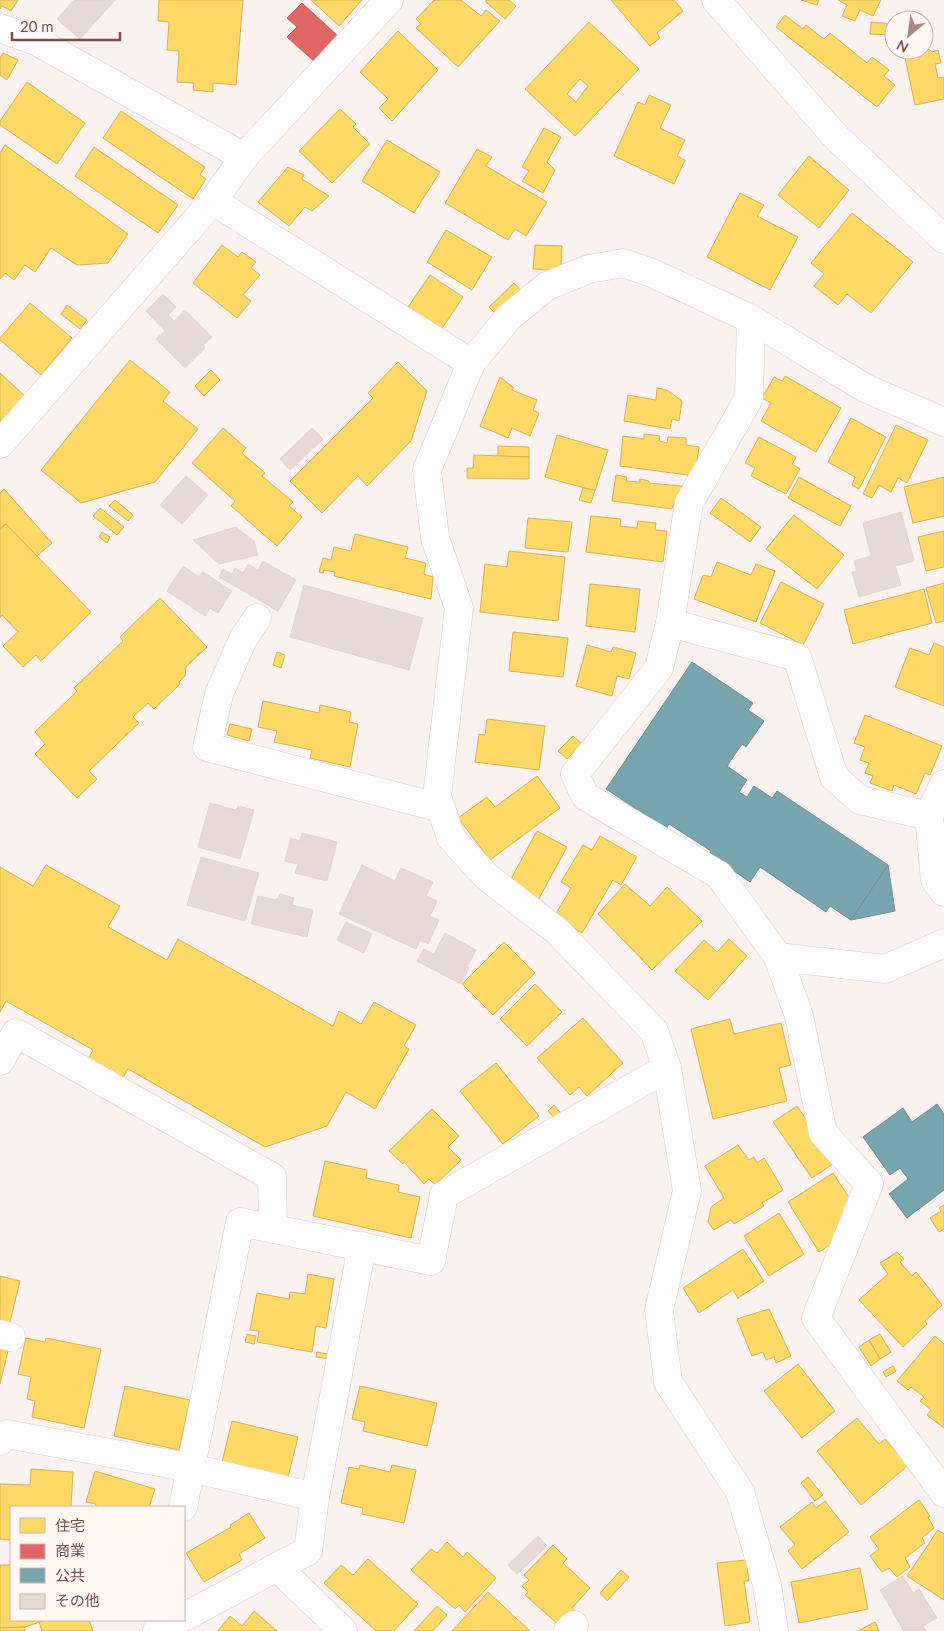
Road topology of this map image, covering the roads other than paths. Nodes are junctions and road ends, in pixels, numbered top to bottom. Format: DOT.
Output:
graph roads {
  1 [pos="389,0"];
  2 [pos="716,0"];
  3 [pos="0,28"];
  4 [pos="244,157"];
  5 [pos="213,201"];
  6 [pos="944,239"];
  7 [pos="751,319"];
  8 [pos="471,362"];
  9 [pos="944,422"];
  10 [pos="0,444"];
  11 [pos="257,618"];
  12 [pos="670,623"];
  13 [pos="944,784"];
  14 [pos="441,808"];
  15 [pos="929,816"];
  16 [pos="944,892"];
  17 [pos="944,943"];
  18 [pos="778,957"];
  19 [pos="0,1061"];
  20 [pos="667,1068"];
  21 [pos="273,1228"];
  22 [pos="362,1246"];
  23 [pos="0,1441"];
  24 [pos="191,1468"];
  25 [pos="944,1493"];
  26 [pos="315,1497"];
  27 [pos="183,1506"];
  28 [pos="277,1567"];
  29 [pos="185,1616"];
  30 [pos="176,1621"];
  31 [pos="331,1627"];
  32 [pos="157,1631"];
  33 [pos="774,1631"];
  1 -- 4 [label="street"];
  2 -- 6 [label="street"];
  3 -- 4 [label="street"];
  4 -- 5 [label="street"];
  5 -- 8 [label="street"];
  5 -- 10 [label="street"];
  7 -- 8 [label="street"];
  7 -- 9 [label="street"];
  7 -- 12 [label="street"];
  8 -- 14 [label="street"];
  11 -- 14 [label="street"];
  12 -- 15 [label="street"];
  12 -- 18 [label="street"];
  13 -- 15 [label="street"];
  14 -- 20 [label="street"];
  15 -- 16 [label="street"];
  17 -- 18 [label="street"];
  18 -- 25 [label="street"];
  19 -- 21 [label="street"];
  20 -- 22 [label="street"];
  20 -- 33 [label="street"];
  21 -- 22 [label="street"];
  21 -- 24 [label="street"];
  22 -- 26 [label="street"];
  23 -- 24 [label="street"];
  24 -- 26 [label="street"];
  24 -- 27 [label="street"];
  26 -- 28 [label="street"];
  28 -- 29 [label="street"];
  28 -- 31 [label="street"];
  30 -- 32 [label="street"];
}
